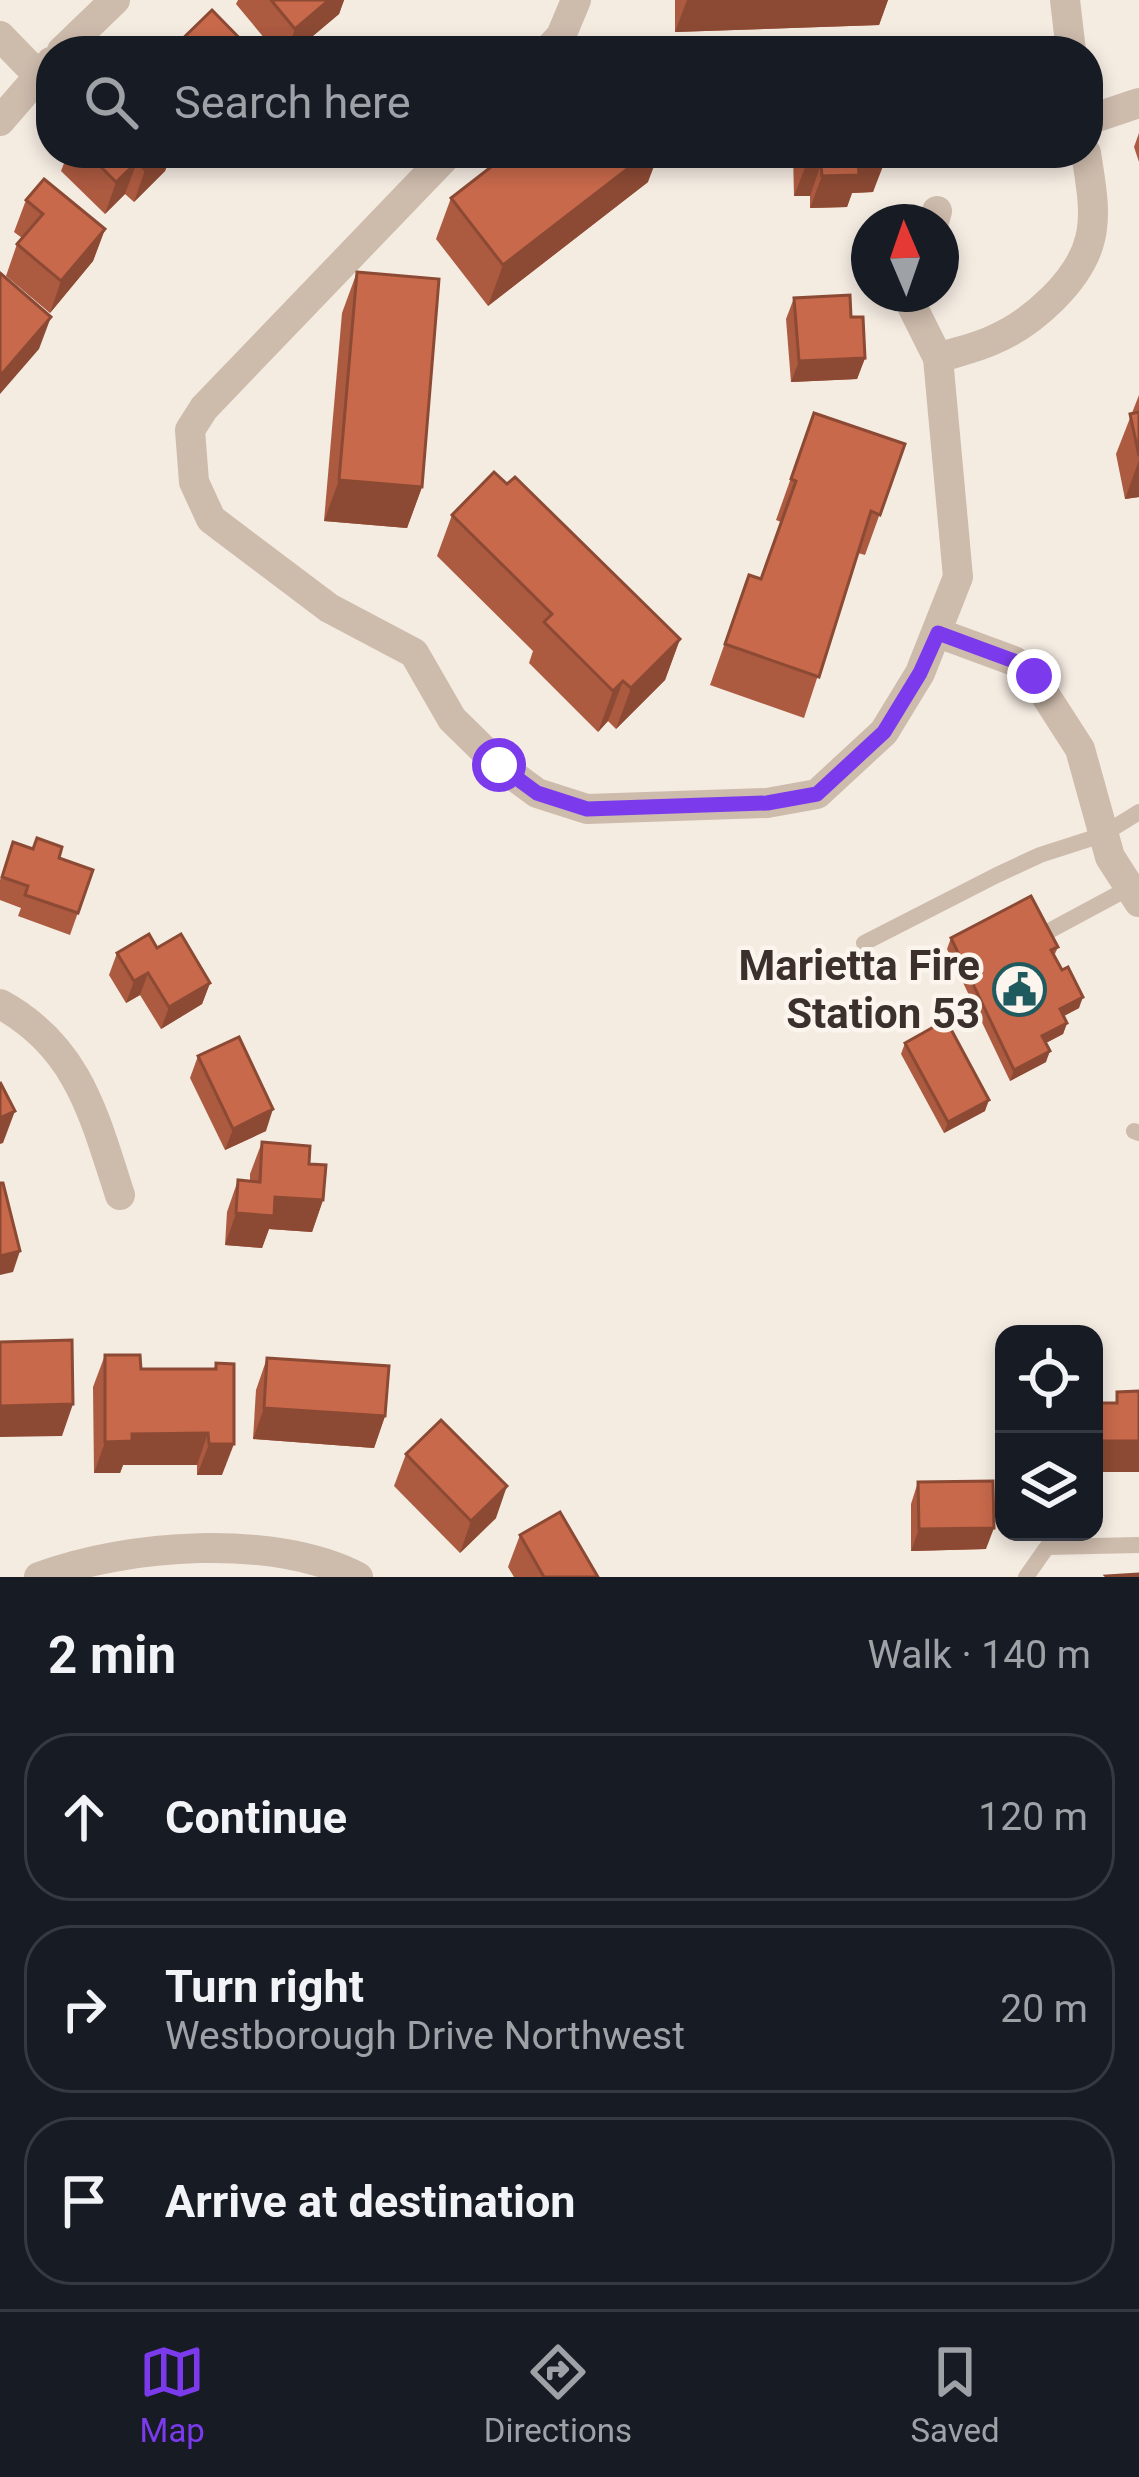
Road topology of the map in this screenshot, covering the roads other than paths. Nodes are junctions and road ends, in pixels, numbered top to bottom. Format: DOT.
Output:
graph roads {
  1 [pos="115,0"];
  2 [pos="576,0"];
  3 [pos="1065,0"];
  4 [pos="0,36"];
  5 [pos="78,36"];
  6 [pos="561,36"];
  7 [pos="1069,36"];
  8 [pos="36,62"];
  9 [pos="36,78"];
  10 [pos="1139,104"];
  11 [pos="1103,115"];
  12 [pos="0,121"];
  13 [pos="435,168"];
  14 [pos="1088,168"];
  15 [pos="915,312"];
  16 [pos="938,358"];
  17 [pos="938,633"];
  18 [pos="1139,812"];
  19 [pos="1102,835"];
  20 [pos="1132,883"];
  21 [pos="1048,931"];
  22 [pos="864,943"];
  23 [pos="0,1004"];
  24 [pos="120,1195"];
  25 [pos="1139,1545"];
  26 [pos="40,1577"];
  27 [pos="358,1577"];
  28 [pos="1026,1577"];
  1 -- 5 [label="street"];
  2 -- 6 [label="street"];
  3 -- 7 [label="street"];
  4 -- 8 [label="street"];
  9 -- 12 [label="street"];
  10 -- 11 [label="street"];
  13 -- 17 [label="street"];
  14 -- 16 [label="street"];
  15 -- 16 [label="street"];
  16 -- 17 [label="street"];
  17 -- 19 [label="street"];
  18 -- 19 [label="lane"];
  19 -- 20 [label="street"];
  19 -- 22 [label="lane"];
  20 -- 21 [label="lane"];
  23 -- 24 [label="street"];
  25 -- 28 [label="lane"];
  26 -- 27 [label="street"];
}
